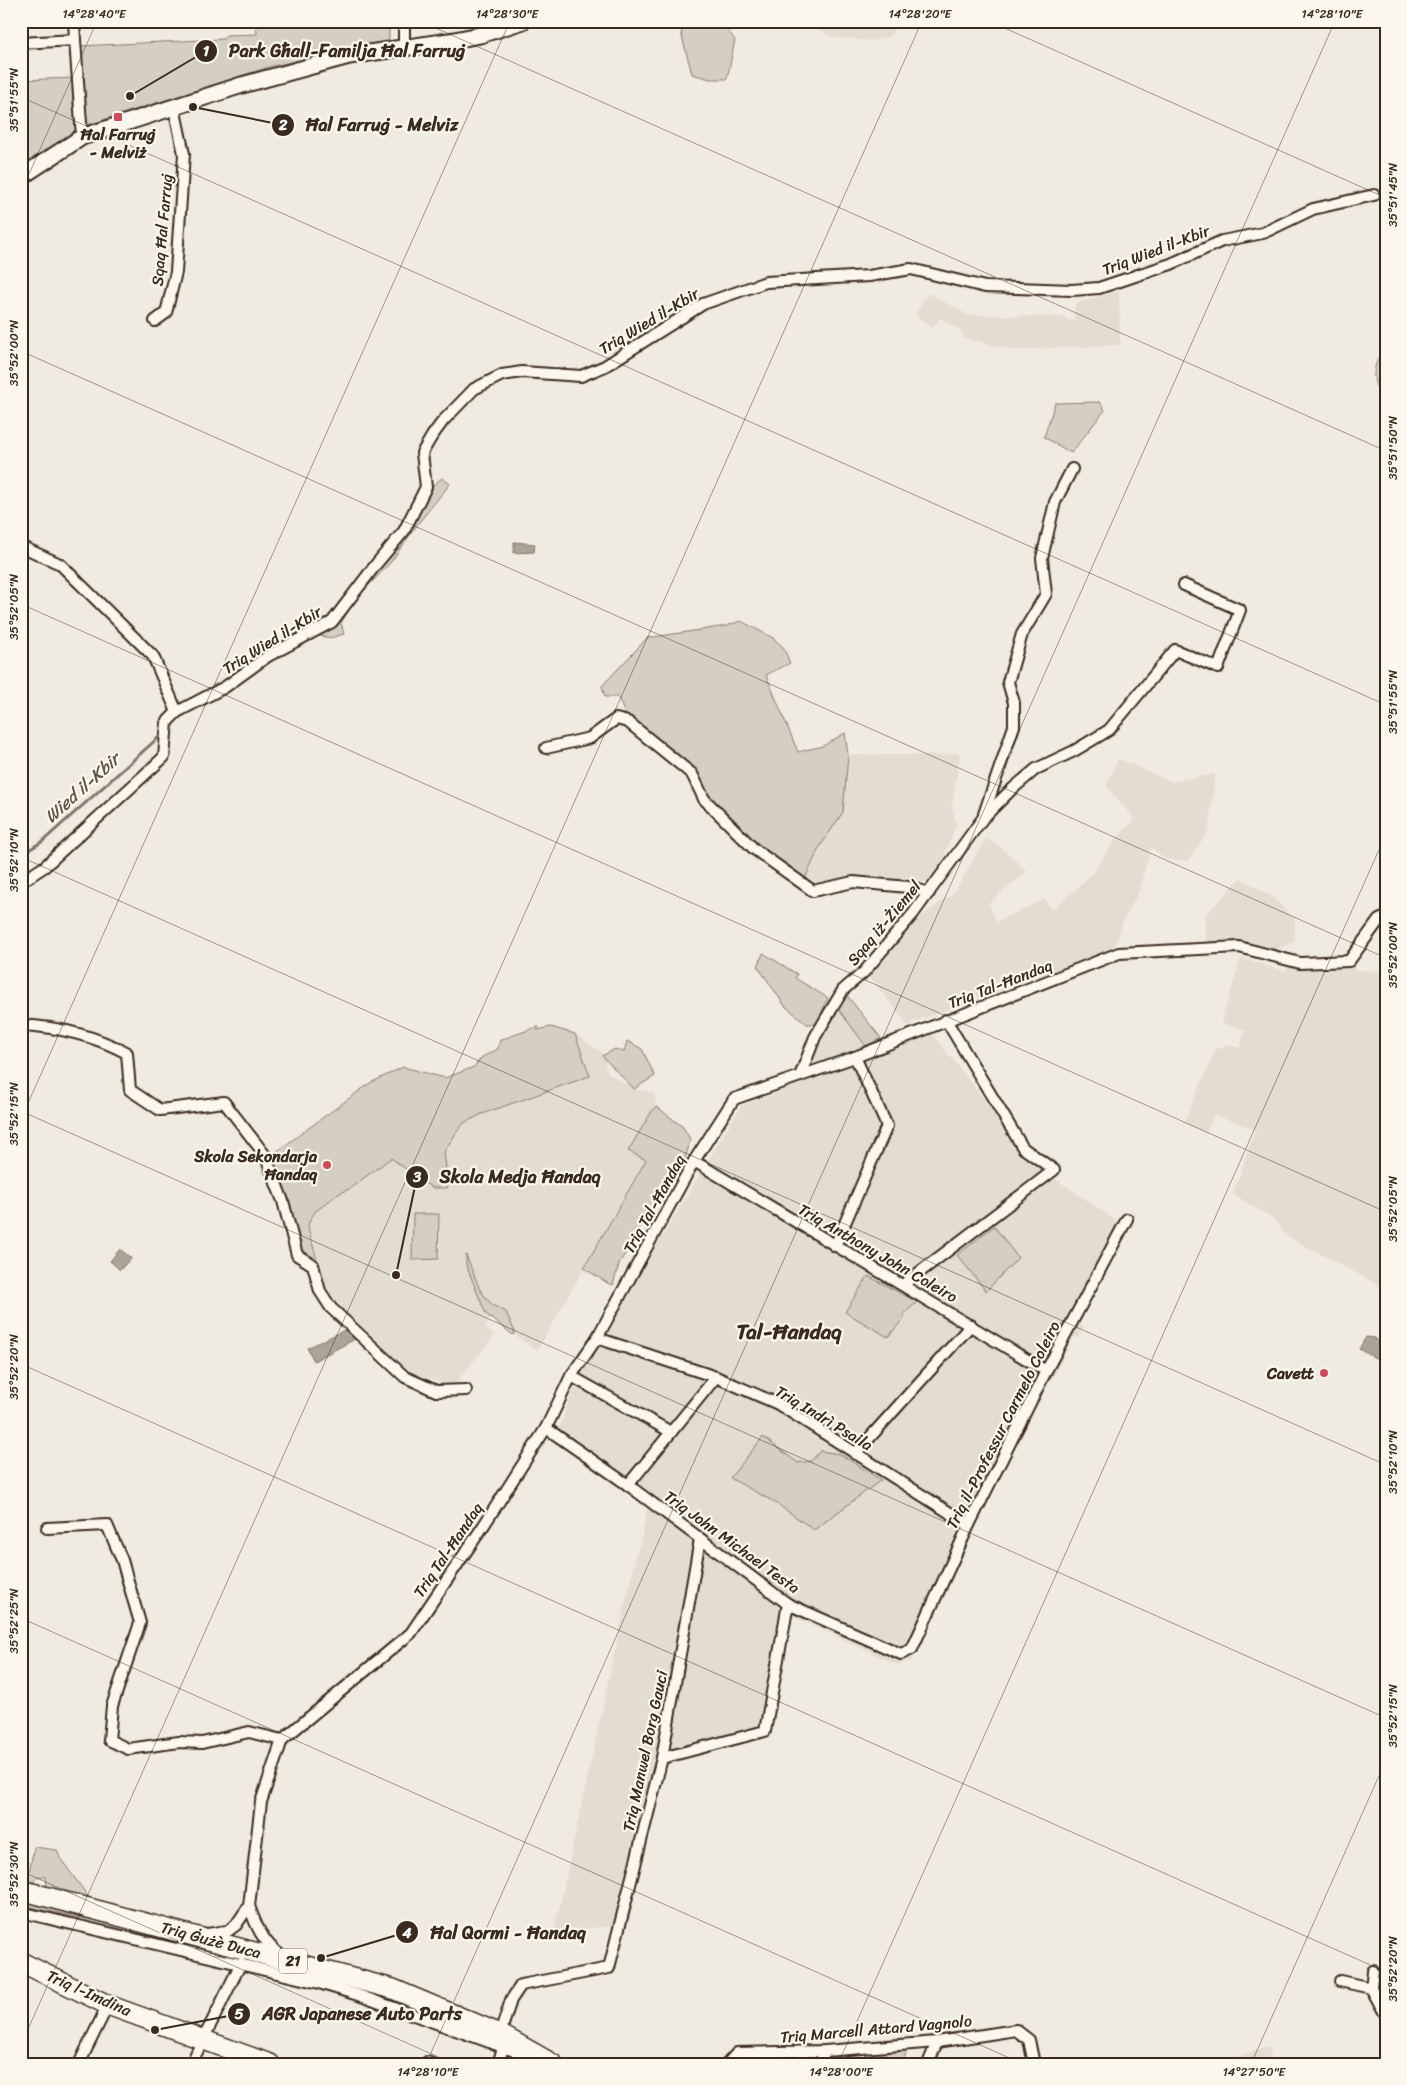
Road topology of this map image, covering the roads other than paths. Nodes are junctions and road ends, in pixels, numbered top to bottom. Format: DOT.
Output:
graph roads {
  1 [pos="74,21"];
  2 [pos="404,21"];
  3 [pos="523,21"];
  4 [pos="76,40"];
  5 [pos="21,43"];
  6 [pos="404,48"];
  7 [pos="174,107"];
  8 [pos="82,137"];
  9 [pos="21,177"];
  10 [pos="1374,195"];
  11 [pos="155,320"];
  12 [pos="1072,469"];
  13 [pos="21,544"];
  14 [pos="1184,585"];
  15 [pos="177,712"];
  16 [pos="546,748"];
  17 [pos="983,818"];
  18 [pos="21,882"];
  19 [pos="929,893"];
  20 [pos="1386,917"];
  21 [pos="946,1020"];
  22 [pos="21,1025"];
  23 [pos="855,1058"];
  24 [pos="800,1076"];
  25 [pos="694,1161"];
  26 [pos="1127,1219"];
  27 [pos="834,1246"];
  28 [pos="904,1284"];
  29 [pos="971,1326"];
  30 [pos="597,1338"];
  31 [pos="1046,1371"];
  32 [pos="571,1376"];
  33 [pos="716,1377"];
  34 [pos="466,1390"];
  35 [pos="546,1428"];
  36 [pos="671,1432"];
  37 [pos="855,1454"];
  38 [pos="628,1485"];
  39 [pos="969,1525"];
  40 [pos="47,1528"];
  41 [pos="700,1539"];
  42 [pos="788,1604"];
  43 [pos="912,1649"];
  44 [pos="282,1740"];
  45 [pos="662,1758"];
  46 [pos="21,1890"];
  47 [pos="249,1906"];
  48 [pos="21,1912"];
  49 [pos="188,1935"];
  50 [pos="286,1960"];
  51 [pos="21,1962"];
  52 [pos="241,1963"];
  53 [pos="1374,1971"];
  54 [pos="1340,1980"];
  55 [pos="1371,1988"];
  56 [pos="393,1989"];
  57 [pos="358,1995"];
  58 [pos="108,2005"];
  59 [pos="1386,2015"];
  60 [pos="204,2039"];
  61 [pos="501,2041"];
  62 [pos="938,2042"];
  63 [pos="825,2051"];
  64 [pos="545,2059"];
  65 [pos="78,2064"];
  66 [pos="191,2064"];
  67 [pos="270,2064"];
  68 [pos="427,2064"];
  69 [pos="432,2064"];
  70 [pos="498,2064"];
  71 [pos="727,2064"];
  72 [pos="819,2064"];
  73 [pos="928,2064"];
  74 [pos="1034,2064"];
  1 -- 4 [label="street"];
  2 -- 6 [label="street"];
  3 -- 6 [label="main road"];
  4 -- 5 [label="street"];
  4 -- 8 [label="street"];
  6 -- 7 [label="main road"];
  7 -- 8 [label="main road"];
  7 -- 11 [label="street, Sqaq Ħal Farruġ"];
  8 -- 9 [label="main road"];
  10 -- 15 [label="street, Triq Wied il-Kbir"];
  12 -- 17 [label="street"];
  13 -- 15 [label="street"];
  14 -- 17 [label="street"];
  15 -- 18 [label="street"];
  16 -- 19 [label="street"];
  17 -- 19 [label="street, Sqaq iż-Żiemel"];
  19 -- 24 [label="street, Sqaq iż-Żiemel"];
  20 -- 21 [label="street, Triq Tal-Ħandaq"];
  21 -- 23 [label="street, Triq Tal-Ħandaq"];
  21 -- 28 [label="street"];
  22 -- 34 [label="street"];
  23 -- 24 [label="street, Triq Tal-Ħandaq"];
  23 -- 27 [label="street"];
  24 -- 25 [label="street, Triq Tal-Ħandaq"];
  25 -- 27 [label="street, Triq Anthony John Coleiro"];
  25 -- 30 [label="street, Triq Tal-Ħandaq"];
  26 -- 31 [label="street, Triq il-Professur Carmelo Coleiro"];
  27 -- 28 [label="street, Triq Anthony John Coleiro"];
  28 -- 29 [label="street, Triq Anthony John Coleiro"];
  29 -- 31 [label="street, Triq Anthony John Coleiro"];
  29 -- 37 [label="street"];
  30 -- 32 [label="street, Triq Tal-Ħandaq"];
  30 -- 33 [label="street, Triq Indrì Psaila"];
  31 -- 39 [label="street, Triq il-Professur Carmelo Coleiro"];
  32 -- 35 [label="street, Triq Tal-Ħandaq"];
  32 -- 36 [label="street"];
  33 -- 36 [label="street"];
  33 -- 37 [label="street, Triq Indrì Psaila"];
  35 -- 38 [label="street, Triq John Michael Testa"];
  35 -- 44 [label="street, Triq Tal-Ħandaq"];
  36 -- 38 [label="street"];
  37 -- 39 [label="street, Triq Indrì Psaila"];
  38 -- 41 [label="street, Triq John Michael Testa"];
  39 -- 43 [label="street, Triq il-Professur Carmelo Coleiro"];
  40 -- 44 [label="street"];
  41 -- 42 [label="street, Triq John Michael Testa"];
  41 -- 45 [label="street, Triq Manwel Borg Gauci"];
  42 -- 43 [label="street, Triq John Michael Testa"];
  42 -- 45 [label="street"];
  44 -- 47 [label="street"];
  45 -- 61 [label="street, Triq Manwel Borg Gauci"];
  46 -- 49 [label="highway, Triq Ġużè Duca / 21"];
  47 -- 49 [label="street"];
  47 -- 50 [label="street"];
  48 -- 52 [label="street, Triq Ġużè Duca"];
  49 -- 50 [label="highway, Triq Ġużè Duca / 21"];
  50 -- 56 [label="highway, Triq Ġużè Duca / 21"];
  51 -- 58 [label="highway, Triq l-Imdina"];
  52 -- 57 [label="street, Triq Ġużè Duca"];
  52 -- 60 [label="street"];
  53 -- 55 [label="street"];
  54 -- 55 [label="street"];
  55 -- 59 [label="street"];
  56 -- 57 [label="highway"];
  56 -- 61 [label="highway, Triq Ġużè Duca / 21"];
  57 -- 61 [label="street, Triq Ġużè Duca"];
  58 -- 60 [label="highway, Triq l-Imdina"];
  58 -- 65 [label="street"];
  60 -- 66 [label="street"];
  60 -- 67 [label="highway, Triq l-Imdina"];
  61 -- 64 [label="highway, Triq Ġużè Duca / 21"];
  61 -- 70 [label="street"];
  62 -- 63 [label="street, Triq Marcell Attard Vagnolo"];
  62 -- 73 [label="street"];
  62 -- 74 [label="street, Triq Marcell Attard Vagnolo"];
  63 -- 71 [label="street, Triq Marcell Attard Vagnolo"];
  63 -- 72 [label="street"];
  68 -- 69 [label="street"];
}
